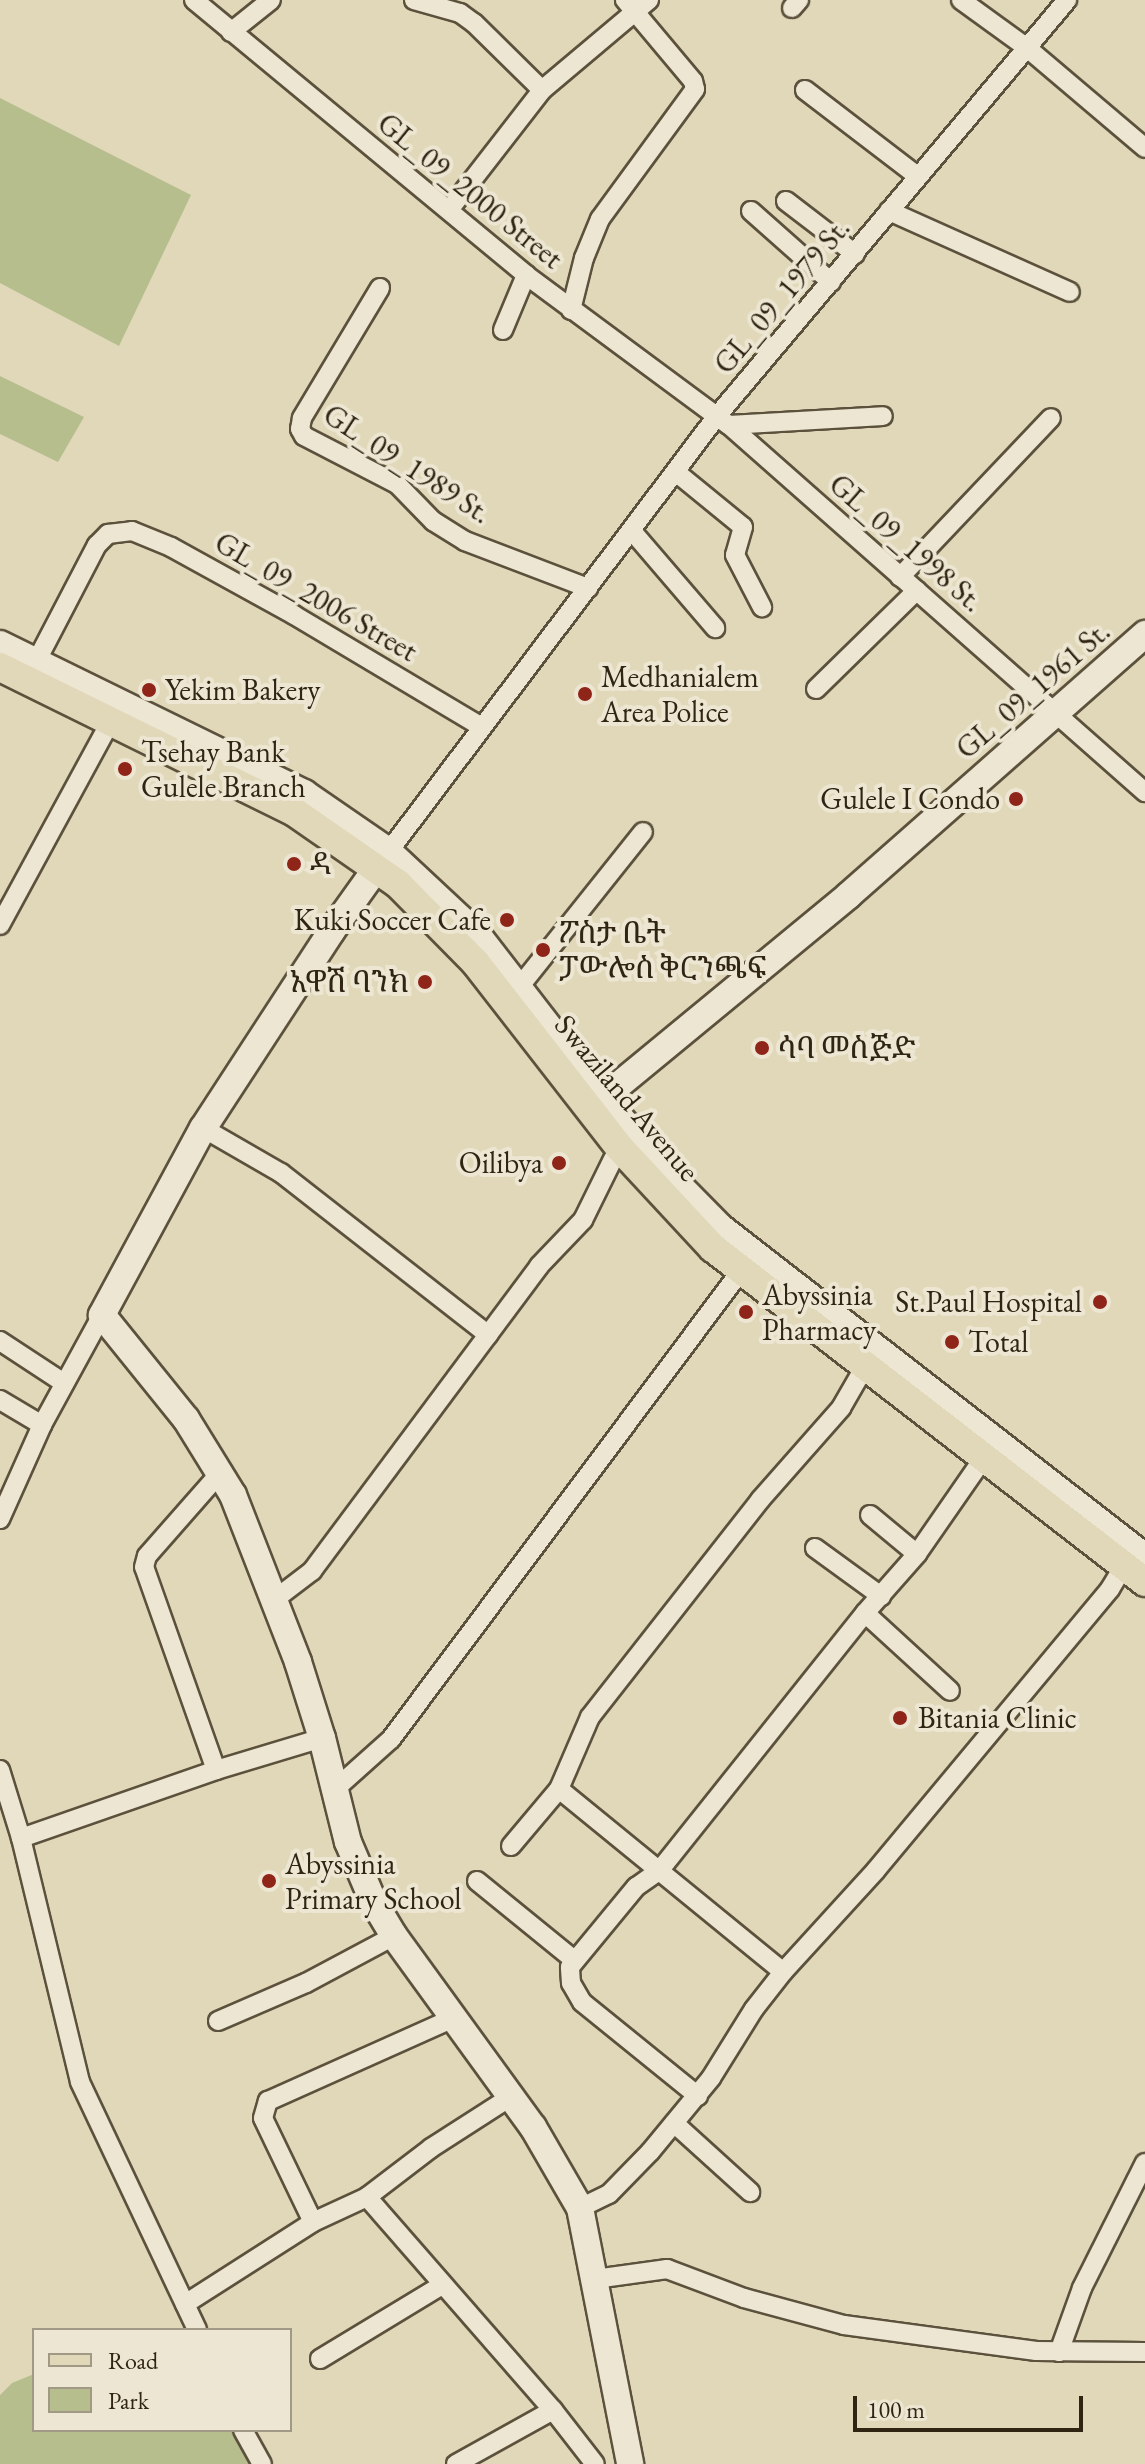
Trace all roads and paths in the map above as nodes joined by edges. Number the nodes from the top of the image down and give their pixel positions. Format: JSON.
{"nodes":[{"id":1,"x":194,"y":0,"type":"edge"},
{"id":2,"x":271,"y":0,"type":"edge"},
{"id":3,"x":414,"y":0,"type":"edge"},
{"id":4,"x":961,"y":0,"type":"edge"},
{"id":5,"x":1067,"y":0,"type":"edge"},
{"id":6,"x":637,"y":4,"type":"edge"},
{"id":7,"x":231,"y":32,"type":"junction"},
{"id":8,"x":1026,"y":47,"type":"junction"},
{"id":9,"x":542,"y":90,"type":"junction"},
{"id":10,"x":805,"y":90,"type":"dead end"},
{"id":11,"x":1145,"y":148,"type":"edge"},
{"id":12,"x":916,"y":175,"type":"junction"},
{"id":13,"x":786,"y":201,"type":"dead end"},
{"id":14,"x":449,"y":210,"type":"junction"},
{"id":15,"x":751,"y":211,"type":"dead end"},
{"id":16,"x":889,"y":211,"type":"junction"},
{"id":17,"x":855,"y":254,"type":"junction"},
{"id":18,"x":526,"y":275,"type":"junction"},
{"id":19,"x":831,"y":282,"type":"junction"},
{"id":20,"x":380,"y":288,"type":"dead end"},
{"id":21,"x":1070,"y":292,"type":"dead end"},
{"id":22,"x":571,"y":310,"type":"junction"},
{"id":23,"x":503,"y":330,"type":"dead end"},
{"id":24,"x":883,"y":416,"type":"dead end"},
{"id":25,"x":1051,"y":418,"type":"dead end"},
{"id":26,"x":723,"y":421,"type":"junction"},
{"id":27,"x":677,"y":473,"type":"junction"},
{"id":28,"x":632,"y":531,"type":"junction"},
{"id":29,"x":900,"y":577,"type":"junction"},
{"id":30,"x":588,"y":588,"type":"junction"},
{"id":31,"x":917,"y":590,"type":"junction"},
{"id":32,"x":762,"y":607,"type":"dead end"},
{"id":33,"x":715,"y":628,"type":"dead end"},
{"id":34,"x":1145,"y":634,"type":"edge"},
{"id":35,"x":0,"y":644,"type":"edge"},
{"id":36,"x":0,"y":657,"type":"edge"},
{"id":37,"x":36,"y":662,"type":"junction"},
{"id":38,"x":0,"y":667,"type":"edge"},
{"id":39,"x":0,"y":679,"type":"edge"},
{"id":40,"x":816,"y":689,"type":"dead end"},
{"id":41,"x":1058,"y":711,"type":"junction"},
{"id":42,"x":480,"y":726,"type":"junction"},
{"id":43,"x":106,"y":730,"type":"junction"},
{"id":44,"x":1145,"y":792,"type":"edge"},
{"id":45,"x":643,"y":832,"type":"dead end"},
{"id":46,"x":379,"y":863,"type":"junction"},
{"id":47,"x":0,"y":925,"type":"edge"},
{"id":48,"x":520,"y":986,"type":"junction"},
{"id":49,"x":593,"y":1107,"type":"junction"},
{"id":50,"x":203,"y":1128,"type":"junction"},
{"id":51,"x":613,"y":1159,"type":"junction"},
{"id":52,"x":734,"y":1280,"type":"junction"},
{"id":53,"x":102,"y":1315,"type":"junction"},
{"id":54,"x":488,"y":1335,"type":"junction"},
{"id":55,"x":0,"y":1341,"type":"edge"},
{"id":56,"x":860,"y":1375,"type":"junction"},
{"id":57,"x":64,"y":1383,"type":"junction"},
{"id":58,"x":0,"y":1400,"type":"edge"},
{"id":59,"x":42,"y":1425,"type":"junction"},
{"id":60,"x":978,"y":1466,"type":"junction"},
{"id":61,"x":220,"y":1473,"type":"junction"},
{"id":62,"x":870,"y":1515,"type":"dead end"},
{"id":63,"x":0,"y":1519,"type":"edge"},
{"id":64,"x":815,"y":1548,"type":"dead end"},
{"id":65,"x":917,"y":1554,"type":"junction"},
{"id":66,"x":1145,"y":1557,"type":"edge"},
{"id":67,"x":1136,"y":1576,"type":"edge"},
{"id":68,"x":289,"y":1591,"type":"junction"},
{"id":69,"x":1145,"y":1595,"type":"edge"},
{"id":70,"x":881,"y":1596,"type":"junction"},
{"id":71,"x":865,"y":1613,"type":"junction"},
{"id":72,"x":950,"y":1691,"type":"dead end"},
{"id":73,"x":322,"y":1738,"type":"junction"},
{"id":74,"x":216,"y":1770,"type":"junction"},
{"id":75,"x":1,"y":1775,"type":"edge"},
{"id":76,"x":347,"y":1779,"type":"junction"},
{"id":77,"x":559,"y":1789,"type":"junction"},
{"id":78,"x":21,"y":1838,"type":"junction"},
{"id":79,"x":511,"y":1846,"type":"dead end"},
{"id":80,"x":659,"y":1871,"type":"junction"},
{"id":81,"x":477,"y":1881,"type":"dead end"},
{"id":82,"x":394,"y":1936,"type":"junction"},
{"id":83,"x":573,"y":1959,"type":"junction"},
{"id":84,"x":783,"y":1972,"type":"junction"},
{"id":85,"x":456,"y":2017,"type":"junction"},
{"id":86,"x":218,"y":2021,"type":"dead end"},
{"id":87,"x":512,"y":2096,"type":"junction"},
{"id":88,"x":698,"y":2096,"type":"junction"},
{"id":89,"x":674,"y":2123,"type":"junction"},
{"id":90,"x":1145,"y":2163,"type":"edge"},
{"id":91,"x":750,"y":2192,"type":"dead end"},
{"id":92,"x":367,"y":2197,"type":"junction"},
{"id":93,"x":580,"y":2208,"type":"junction"},
{"id":94,"x":313,"y":2222,"type":"junction"},
{"id":95,"x":595,"y":2279,"type":"junction"},
{"id":96,"x":442,"y":2285,"type":"junction"},
{"id":97,"x":185,"y":2304,"type":"junction"},
{"id":98,"x":196,"y":2328,"type":"edge"},
{"id":99,"x":1059,"y":2352,"type":"junction"},
{"id":100,"x":1145,"y":2352,"type":"edge"},
{"id":101,"x":320,"y":2359,"type":"dead end"},
{"id":102,"x":553,"y":2410,"type":"junction"},
{"id":103,"x":244,"y":2432,"type":"edge"},
{"id":104,"x":262,"y":2464,"type":"edge"},
{"id":105,"x":456,"y":2464,"type":"edge"},
{"id":106,"x":595,"y":2464,"type":"edge"},
{"id":107,"x":630,"y":2464,"type":"edge"}],
"edges":[{"from":1,"to":7,"type":"street","name":"GL_09_2000 Street"},
{"from":2,"to":7,"type":"street"},
{"from":3,"to":9,"type":"street"},
{"from":4,"to":8,"type":"street"},
{"from":5,"to":8,"type":"street","name":"GL_09_1979 St."},
{"from":6,"to":9,"type":"street"},
{"from":6,"to":22,"type":"street"},
{"from":7,"to":14,"type":"street","name":"GL_09_2000 Street"},
{"from":8,"to":11,"type":"street"},
{"from":8,"to":12,"type":"street","name":"GL_09_1979 St."},
{"from":9,"to":14,"type":"street"},
{"from":10,"to":12,"type":"street"},
{"from":12,"to":16,"type":"street","name":"GL_09_1979 St."},
{"from":13,"to":17,"type":"street"},
{"from":14,"to":18,"type":"street","name":"GL_09_2000 Street"},
{"from":15,"to":19,"type":"street"},
{"from":16,"to":17,"type":"street","name":"GL_09_1979 St."},
{"from":16,"to":21,"type":"street","name":"GL_09_1979 St."},
{"from":17,"to":19,"type":"street","name":"GL_09_1979 St."},
{"from":18,"to":22,"type":"street","name":"GL_09_2000 Street"},
{"from":18,"to":23,"type":"street"},
{"from":19,"to":26,"type":"street","name":"GL_09_1979 St."},
{"from":20,"to":30,"type":"street","name":"GL_09_1989 St."},
{"from":22,"to":26,"type":"street","name":"GL_09_2000 Street"},
{"from":24,"to":26,"type":"street"},
{"from":25,"to":29,"type":"street"},
{"from":26,"to":27,"type":"street","name":"GL_09_1979 St."},
{"from":26,"to":29,"type":"street","name":"GL_09_1998 St."},
{"from":27,"to":28,"type":"street","name":"GL_09_1979 St."},
{"from":27,"to":32,"type":"street"},
{"from":28,"to":30,"type":"street","name":"GL_09_1979 St."},
{"from":28,"to":33,"type":"street"},
{"from":29,"to":31,"type":"street","name":"GL_09_1998 St."},
{"from":30,"to":42,"type":"street","name":"GL_09_1979 St."},
{"from":31,"to":40,"type":"street"},
{"from":31,"to":41,"type":"street","name":"GL_09_1998 St."},
{"from":34,"to":41,"type":"main road","name":"GL_09_1961 St."},
{"from":35,"to":37,"type":"main road"},
{"from":36,"to":46,"type":"main road","name":"Swaziland Avenue"},
{"from":37,"to":42,"type":"street","name":"GL_09_2006 Street"},
{"from":37,"to":46,"type":"main road"},
{"from":38,"to":46,"type":"main road","name":"Swaziland Avenue"},
{"from":39,"to":43,"type":"main road"},
{"from":41,"to":44,"type":"street","name":"GL_09_1998 St."},
{"from":41,"to":49,"type":"main road","name":"GL_09_1961 St."},
{"from":42,"to":46,"type":"street","name":"GL_09_1979 St."},
{"from":43,"to":46,"type":"main road"},
{"from":43,"to":47,"type":"street"},
{"from":45,"to":48,"type":"street"},
{"from":46,"to":48,"type":"main road"},
{"from":46,"to":49,"type":"main road","name":"Swaziland Avenue"},
{"from":46,"to":50,"type":"main road"},
{"from":48,"to":49,"type":"main road"},
{"from":49,"to":51,"type":"main road"},
{"from":49,"to":66,"type":"main road"},
{"from":49,"to":67,"type":"main road","name":"Swaziland Avenue"},
{"from":50,"to":53,"type":"main road"},
{"from":50,"to":54,"type":"street"},
{"from":51,"to":52,"type":"main road"},
{"from":51,"to":54,"type":"street"},
{"from":52,"to":56,"type":"main road"},
{"from":52,"to":76,"type":"street"},
{"from":53,"to":57,"type":"street"},
{"from":53,"to":61,"type":"main road"},
{"from":54,"to":68,"type":"street"},
{"from":55,"to":57,"type":"street"},
{"from":56,"to":60,"type":"main road"},
{"from":56,"to":77,"type":"street"},
{"from":57,"to":59,"type":"street"},
{"from":58,"to":59,"type":"street"},
{"from":59,"to":63,"type":"street"},
{"from":60,"to":65,"type":"street"},
{"from":60,"to":67,"type":"main road"},
{"from":61,"to":68,"type":"main road"},
{"from":61,"to":74,"type":"street"},
{"from":62,"to":65,"type":"street"},
{"from":64,"to":70,"type":"street"},
{"from":65,"to":70,"type":"street"},
{"from":67,"to":69,"type":"main road"},
{"from":67,"to":84,"type":"street"},
{"from":68,"to":73,"type":"main road"},
{"from":70,"to":71,"type":"street"},
{"from":71,"to":72,"type":"street"},
{"from":71,"to":80,"type":"street"},
{"from":73,"to":74,"type":"street"},
{"from":73,"to":76,"type":"main road"},
{"from":74,"to":78,"type":"street"},
{"from":75,"to":78,"type":"street"},
{"from":76,"to":82,"type":"main road"},
{"from":77,"to":79,"type":"street"},
{"from":77,"to":80,"type":"street"},
{"from":78,"to":97,"type":"street"},
{"from":80,"to":83,"type":"street"},
{"from":80,"to":84,"type":"street"},
{"from":81,"to":83,"type":"street"},
{"from":82,"to":85,"type":"main road"},
{"from":82,"to":86,"type":"street"},
{"from":83,"to":88,"type":"street"},
{"from":84,"to":88,"type":"street"},
{"from":85,"to":87,"type":"main road"},
{"from":85,"to":94,"type":"street"},
{"from":87,"to":92,"type":"street"},
{"from":87,"to":93,"type":"main road"},
{"from":88,"to":89,"type":"street"},
{"from":89,"to":91,"type":"street"},
{"from":89,"to":93,"type":"street"},
{"from":90,"to":99,"type":"street"},
{"from":92,"to":94,"type":"street"},
{"from":92,"to":96,"type":"street"},
{"from":93,"to":95,"type":"main road"},
{"from":94,"to":97,"type":"street"},
{"from":95,"to":99,"type":"street"},
{"from":95,"to":107,"type":"main road"},
{"from":96,"to":101,"type":"street"},
{"from":96,"to":102,"type":"street"},
{"from":97,"to":98,"type":"street"},
{"from":99,"to":100,"type":"street"},
{"from":102,"to":105,"type":"street"},
{"from":102,"to":106,"type":"street"},
{"from":103,"to":104,"type":"street"}]}
